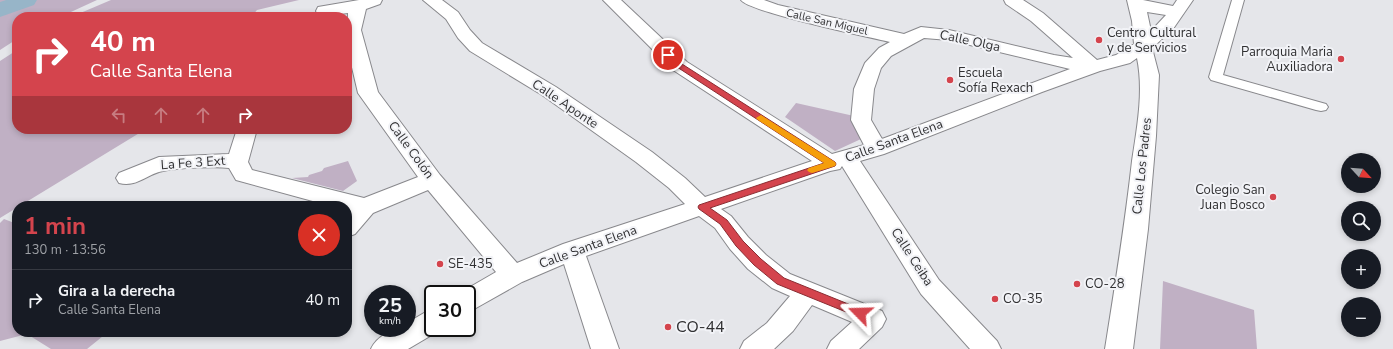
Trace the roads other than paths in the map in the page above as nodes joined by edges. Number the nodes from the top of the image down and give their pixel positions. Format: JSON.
{"nodes":[{"id":1,"x":431,"y":0,"type":"edge"},
{"id":2,"x":611,"y":0,"type":"edge"},
{"id":3,"x":749,"y":0,"type":"edge"},
{"id":4,"x":1012,"y":0,"type":"edge"},
{"id":5,"x":1238,"y":0,"type":"edge"},
{"id":6,"x":366,"y":3,"type":"edge"},
{"id":7,"x":1136,"y":3,"type":"edge"},
{"id":8,"x":1181,"y":6,"type":"edge"},
{"id":9,"x":324,"y":11,"type":"dead end"},
{"id":10,"x":905,"y":40,"type":"junction"},
{"id":11,"x":1143,"y":46,"type":"junction"},
{"id":12,"x":1094,"y":67,"type":"junction"},
{"id":13,"x":1321,"y":107,"type":"dead end"},
{"id":14,"x":245,"y":134,"type":"edge"},
{"id":15,"x":877,"y":149,"type":"junction"},
{"id":16,"x":840,"y":160,"type":"junction"},
{"id":17,"x":237,"y":162,"type":"junction"},
{"id":18,"x":128,"y":178,"type":"dead end"},
{"id":19,"x":432,"y":180,"type":"junction"},
{"id":20,"x":342,"y":201,"type":"edge"},
{"id":21,"x":352,"y":204,"type":"edge"},
{"id":22,"x":365,"y":207,"type":"junction"},
{"id":23,"x":702,"y":207,"type":"junction"},
{"id":24,"x":352,"y":222,"type":"edge"},
{"id":25,"x":572,"y":251,"type":"junction"},
{"id":26,"x":513,"y":275,"type":"junction"},
{"id":27,"x":806,"y":292,"type":"junction"},
{"id":28,"x":476,"y":296,"type":"edge"},
{"id":29,"x":424,"y":326,"type":"edge"},
{"id":30,"x":386,"y":349,"type":"edge"},
{"id":31,"x":605,"y":349,"type":"edge"},
{"id":32,"x":754,"y":349,"type":"edge"},
{"id":33,"x":841,"y":349,"type":"edge"},
{"id":34,"x":987,"y":349,"type":"edge"},
{"id":35,"x":1119,"y":349,"type":"edge"}],
"edges":[{"from":1,"to":23,"type":"street","name":"Calle Aponte"},
{"from":2,"to":16,"type":"street"},
{"from":3,"to":10,"type":"street","name":"Calle San Miguel"},
{"from":4,"to":12,"type":"street"},
{"from":5,"to":13,"type":"lane"},
{"from":6,"to":9,"type":"street"},
{"from":6,"to":19,"type":"street","name":"Calle Colón"},
{"from":7,"to":8,"type":"street"},
{"from":7,"to":11,"type":"street"},
{"from":8,"to":11,"type":"street"},
{"from":10,"to":12,"type":"street","name":"Calle Olga"},
{"from":10,"to":15,"type":"street","name":"Calle Olga"},
{"from":11,"to":12,"type":"street","name":"Calle Santa Elena"},
{"from":11,"to":35,"type":"street","name":"Calle Los Padres"},
{"from":12,"to":15,"type":"street","name":"Calle Santa Elena"},
{"from":14,"to":17,"type":"street"},
{"from":15,"to":16,"type":"street","name":"Calle Santa Elena"},
{"from":16,"to":23,"type":"street","name":"Calle Santa Elena"},
{"from":16,"to":34,"type":"street","name":"Calle Ceiba"},
{"from":17,"to":18,"type":"street","name":"La Fe 3 Ext"},
{"from":17,"to":20,"type":"street"},
{"from":19,"to":22,"type":"street"},
{"from":19,"to":26,"type":"street","name":"Calle Colón"},
{"from":21,"to":22,"type":"street"},
{"from":22,"to":24,"type":"street"},
{"from":23,"to":25,"type":"street","name":"Calle Santa Elena"},
{"from":23,"to":27,"type":"street","name":"Calle Aponte"},
{"from":25,"to":26,"type":"street","name":"Calle Santa Elena"},
{"from":25,"to":31,"type":"street"},
{"from":26,"to":28,"type":"street","name":"Calle Santa Elena"},
{"from":27,"to":32,"type":"street"},
{"from":27,"to":33,"type":"street","name":"Calle Aponte"},
{"from":29,"to":30,"type":"street"}]}
